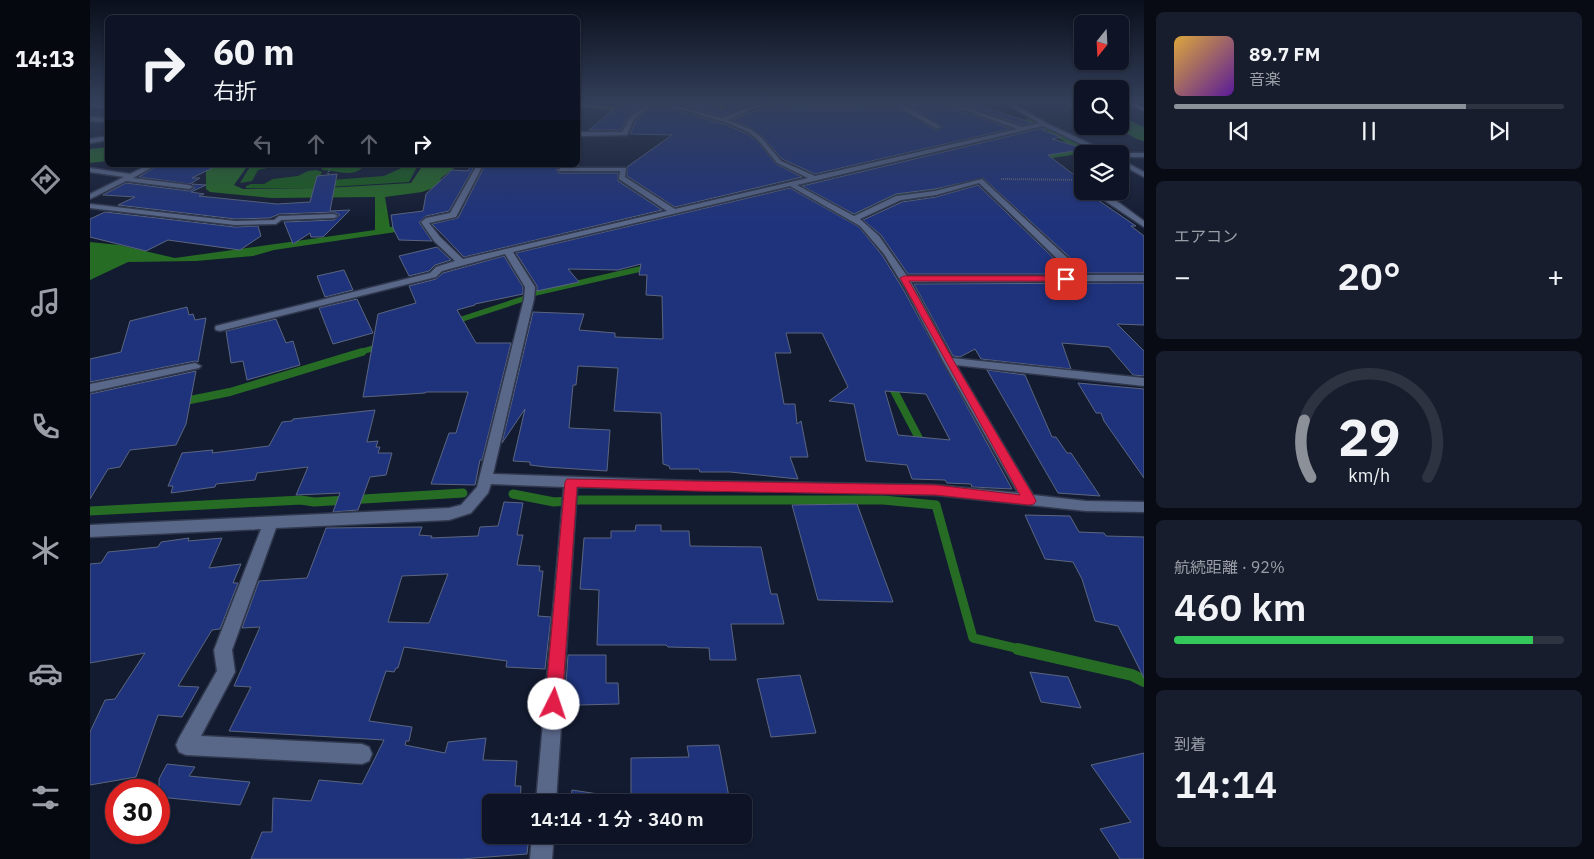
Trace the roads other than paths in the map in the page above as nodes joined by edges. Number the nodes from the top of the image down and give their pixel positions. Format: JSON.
{"nodes":[{"id":1,"x":763,"y":143,"type":"edge"},
{"id":2,"x":965,"y":143,"type":"edge"},
{"id":3,"x":1129,"y":155,"type":"edge"},
{"id":4,"x":1144,"y":156,"type":"edge"},
{"id":5,"x":1129,"y":166,"type":"edge"},
{"id":6,"x":149,"y":167,"type":"edge"},
{"id":7,"x":479,"y":167,"type":"edge"},
{"id":8,"x":90,"y":170,"type":"edge"},
{"id":9,"x":561,"y":170,"type":"edge"},
{"id":10,"x":1144,"y":175,"type":"edge"},
{"id":11,"x":128,"y":178,"type":"junction"},
{"id":12,"x":816,"y":179,"type":"junction"},
{"id":13,"x":793,"y":185,"type":"junction"},
{"id":14,"x":189,"y":187,"type":"dead end"},
{"id":15,"x":90,"y":197,"type":"edge"},
{"id":16,"x":1110,"y":200,"type":"edge"},
{"id":17,"x":90,"y":206,"type":"edge"},
{"id":18,"x":674,"y":212,"type":"junction"},
{"id":19,"x":334,"y":216,"type":"dead end"},
{"id":20,"x":850,"y":217,"type":"junction"},
{"id":21,"x":1144,"y":225,"type":"edge"},
{"id":22,"x":508,"y":252,"type":"junction"},
{"id":23,"x":461,"y":262,"type":"junction"},
{"id":24,"x":904,"y":278,"type":"junction"},
{"id":25,"x":1144,"y":278,"type":"edge"},
{"id":26,"x":1084,"y":279,"type":"junction"},
{"id":27,"x":220,"y":328,"type":"dead end"},
{"id":28,"x":948,"y":360,"type":"junction"},
{"id":29,"x":195,"y":366,"type":"dead end"},
{"id":30,"x":1144,"y":382,"type":"edge"},
{"id":31,"x":90,"y":388,"type":"edge"},
{"id":32,"x":486,"y":479,"type":"junction"},
{"id":33,"x":570,"y":494,"type":"junction"},
{"id":34,"x":1029,"y":501,"type":"junction"},
{"id":35,"x":1144,"y":508,"type":"edge"},
{"id":36,"x":271,"y":521,"type":"junction"},
{"id":37,"x":90,"y":531,"type":"edge"},
{"id":38,"x":362,"y":754,"type":"dead end"},
{"id":39,"x":547,"y":794,"type":"edge"},
{"id":40,"x":542,"y":844,"type":"edge"},
{"id":41,"x":541,"y":859,"type":"edge"}],
"edges":[{"from":1,"to":12,"type":"street"},
{"from":2,"to":12,"type":"street"},
{"from":3,"to":4,"type":"street"},
{"from":5,"to":10,"type":"street"},
{"from":6,"to":11,"type":"street"},
{"from":7,"to":23,"type":"street"},
{"from":8,"to":11,"type":"street"},
{"from":9,"to":18,"type":"street"},
{"from":11,"to":14,"type":"street"},
{"from":11,"to":15,"type":"street"},
{"from":12,"to":13,"type":"street"},
{"from":13,"to":18,"type":"street"},
{"from":13,"to":20,"type":"street"},
{"from":16,"to":21,"type":"street"},
{"from":17,"to":19,"type":"street"},
{"from":18,"to":22,"type":"street"},
{"from":20,"to":24,"type":"street"},
{"from":20,"to":26,"type":"street"},
{"from":22,"to":23,"type":"street"},
{"from":22,"to":32,"type":"street"},
{"from":23,"to":27,"type":"street"},
{"from":24,"to":26,"type":"street"},
{"from":24,"to":28,"type":"street"},
{"from":25,"to":26,"type":"street"},
{"from":28,"to":30,"type":"street"},
{"from":28,"to":34,"type":"street"},
{"from":29,"to":31,"type":"street"},
{"from":32,"to":33,"type":"street"},
{"from":32,"to":36,"type":"street"},
{"from":33,"to":34,"type":"street"},
{"from":33,"to":39,"type":"street"},
{"from":34,"to":35,"type":"street"},
{"from":36,"to":37,"type":"street"},
{"from":36,"to":38,"type":"street"},
{"from":40,"to":41,"type":"street"}]}
